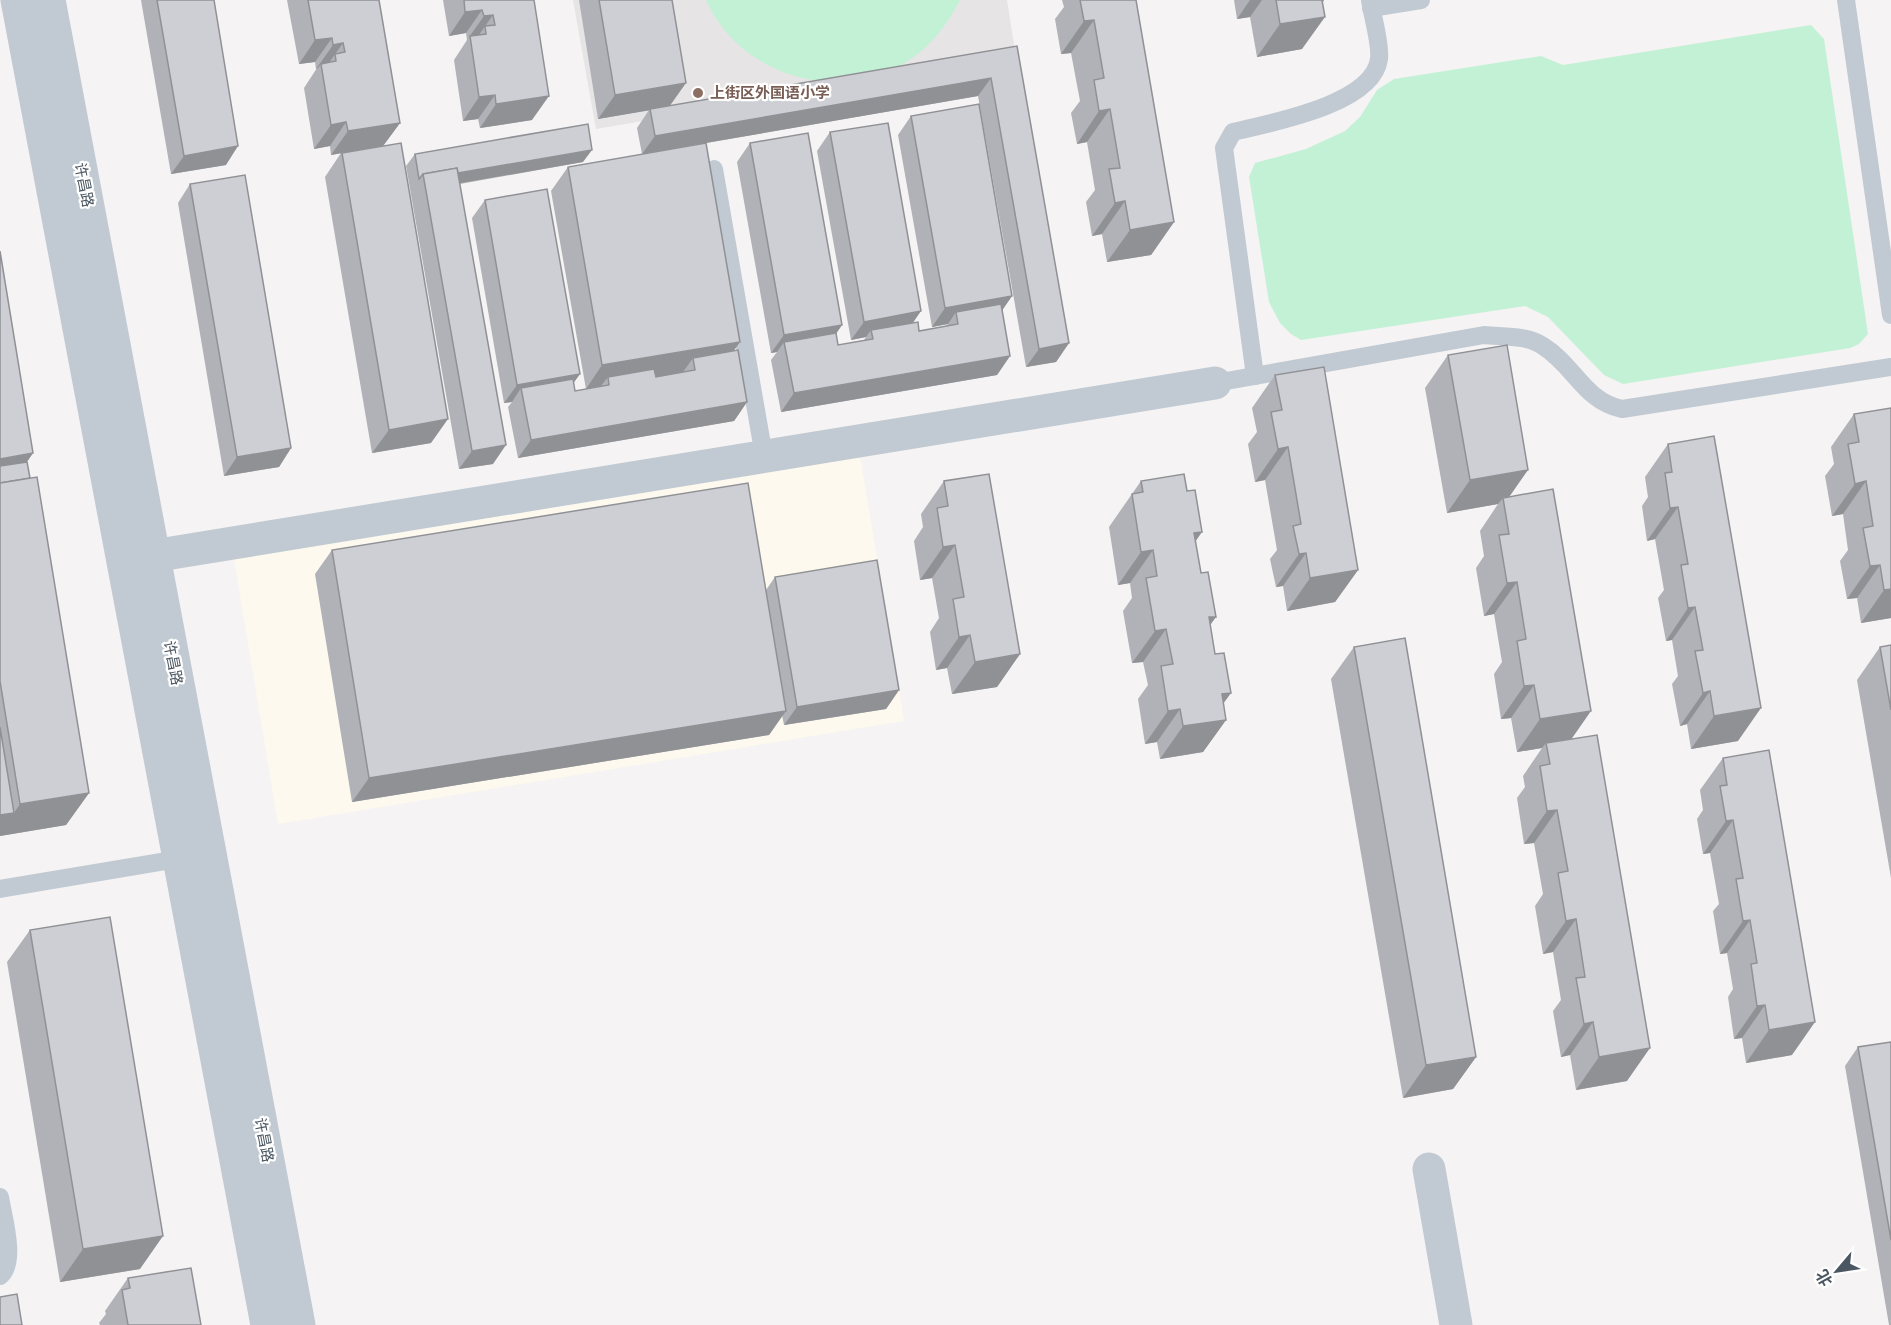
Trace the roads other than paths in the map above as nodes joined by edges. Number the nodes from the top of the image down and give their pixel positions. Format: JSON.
{"nodes":[{"id":1,"x":18,"y":0,"type":"edge"},
{"id":2,"x":49,"y":0,"type":"edge"},
{"id":3,"x":1421,"y":0,"type":"edge"},
{"id":4,"x":1845,"y":0,"type":"edge"},
{"id":5,"x":1370,"y":4,"type":"edge"},
{"id":6,"x":714,"y":169,"type":"dead end"},
{"id":7,"x":1891,"y":315,"type":"edge"},
{"id":8,"x":1891,"y":367,"type":"edge"},
{"id":9,"x":1255,"y":376,"type":"junction"},
{"id":10,"x":1215,"y":383,"type":"joint"},
{"id":11,"x":764,"y":456,"type":"junction"},
{"id":12,"x":153,"y":556,"type":"junction"},
{"id":13,"x":178,"y":859,"type":"junction"},
{"id":14,"x":0,"y":889,"type":"edge"},
{"id":15,"x":1429,"y":1169,"type":"dead end"},
{"id":16,"x":0,"y":1197,"type":"edge"},
{"id":17,"x":0,"y":1276,"type":"edge"},
{"id":18,"x":267,"y":1325,"type":"edge"},
{"id":19,"x":299,"y":1325,"type":"edge"},
{"id":20,"x":1456,"y":1325,"type":"edge"}],
"edges":[{"from":1,"to":13,"type":"street","name":"许昌路"},
{"from":2,"to":12,"type":"street","name":"许昌路"},
{"from":3,"to":5,"type":"lane"},
{"from":4,"to":7,"type":"lane"},
{"from":5,"to":9,"type":"lane"},
{"from":6,"to":11,"type":"lane"},
{"from":8,"to":9,"type":"lane"},
{"from":9,"to":10,"type":"lane"},
{"from":10,"to":11,"type":"street"},
{"from":11,"to":12,"type":"street"},
{"from":12,"to":19,"type":"street","name":"许昌路"},
{"from":13,"to":14,"type":"lane"},
{"from":13,"to":18,"type":"street","name":"许昌路"},
{"from":15,"to":20,"type":"street"},
{"from":16,"to":17,"type":"lane"}]}
